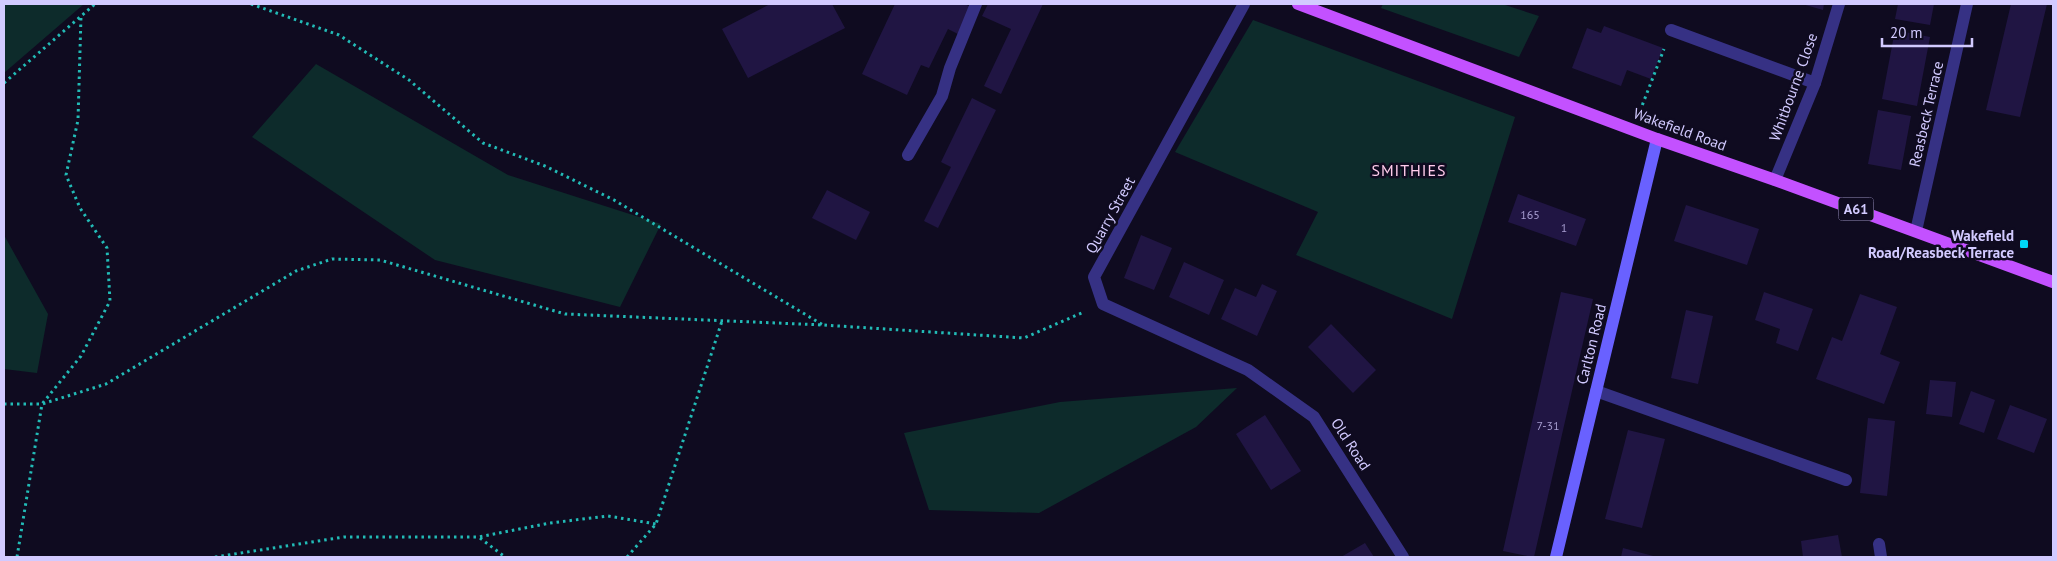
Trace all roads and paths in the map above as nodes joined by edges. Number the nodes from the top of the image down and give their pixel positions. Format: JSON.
{"nodes":[{"id":1,"x":95,"y":4,"type":"edge"},
{"id":2,"x":251,"y":4,"type":"edge"},
{"id":3,"x":976,"y":4,"type":"edge"},
{"id":4,"x":1244,"y":4,"type":"edge"},
{"id":5,"x":1298,"y":4,"type":"edge"},
{"id":6,"x":1839,"y":4,"type":"edge"},
{"id":7,"x":1967,"y":4,"type":"edge"},
{"id":8,"x":81,"y":16,"type":"junction"},
{"id":9,"x":1671,"y":30,"type":"joint"},
{"id":10,"x":4,"y":83,"type":"edge"},
{"id":11,"x":1815,"y":84,"type":"junction"},
{"id":12,"x":1632,"y":130,"type":"junction"},
{"id":13,"x":1657,"y":139,"type":"junction"},
{"id":14,"x":908,"y":155,"type":"dead end"},
{"id":15,"x":1776,"y":180,"type":"junction"},
{"id":16,"x":1916,"y":232,"type":"junction"},
{"id":17,"x":2053,"y":282,"type":"edge"},
{"id":18,"x":1103,"y":304,"type":"junction"},
{"id":19,"x":722,"y":321,"type":"junction"},
{"id":20,"x":823,"y":325,"type":"junction"},
{"id":21,"x":1596,"y":391,"type":"junction"},
{"id":22,"x":4,"y":404,"type":"edge"},
{"id":23,"x":42,"y":404,"type":"junction"},
{"id":24,"x":1846,"y":480,"type":"dead end"},
{"id":25,"x":656,"y":524,"type":"junction"},
{"id":26,"x":479,"y":538,"type":"junction"},
{"id":27,"x":1879,"y":544,"type":"dead end"},
{"id":28,"x":17,"y":557,"type":"edge"},
{"id":29,"x":215,"y":557,"type":"edge"},
{"id":30,"x":505,"y":557,"type":"edge"},
{"id":31,"x":627,"y":557,"type":"edge"},
{"id":32,"x":1403,"y":557,"type":"edge"},
{"id":33,"x":1556,"y":557,"type":"edge"},
{"id":34,"x":1881,"y":557,"type":"edge"}],
"edges":[{"from":1,"to":8,"type":"path"},
{"from":2,"to":20,"type":"path"},
{"from":3,"to":14,"type":"street"},
{"from":4,"to":18,"type":"street","name":"Quarry Street"},
{"from":5,"to":12,"type":"main road","name":"Wakefield Road","number":"A61"},
{"from":6,"to":11,"type":"street","name":"Whitbourne Close"},
{"from":7,"to":16,"type":"street","name":"Reasbeck Terrace"},
{"from":8,"to":10,"type":"path"},
{"from":8,"to":23,"type":"path"},
{"from":9,"to":11,"type":"street"},
{"from":9,"to":12,"type":"path"},
{"from":11,"to":15,"type":"street","name":"Whitbourne Close"},
{"from":12,"to":13,"type":"main road","name":"Wakefield Road","number":"A61"},
{"from":13,"to":15,"type":"main road","name":"Wakefield Road","number":"A61"},
{"from":13,"to":21,"type":"main road","name":"Carlton Road"},
{"from":15,"to":16,"type":"main road","name":"Wakefield Road","number":"A61"},
{"from":16,"to":17,"type":"main road","name":"Wakefield Road","number":"A61"},
{"from":18,"to":20,"type":"path"},
{"from":18,"to":32,"type":"street","name":"Old Road"},
{"from":19,"to":20,"type":"path"},
{"from":19,"to":23,"type":"path"},
{"from":19,"to":25,"type":"path"},
{"from":21,"to":24,"type":"street"},
{"from":21,"to":33,"type":"main road","name":"Carlton Road"},
{"from":22,"to":23,"type":"path"},
{"from":23,"to":28,"type":"path"},
{"from":25,"to":26,"type":"path"},
{"from":25,"to":31,"type":"path"},
{"from":26,"to":29,"type":"path"},
{"from":26,"to":30,"type":"path"},
{"from":27,"to":34,"type":"street"}]}
